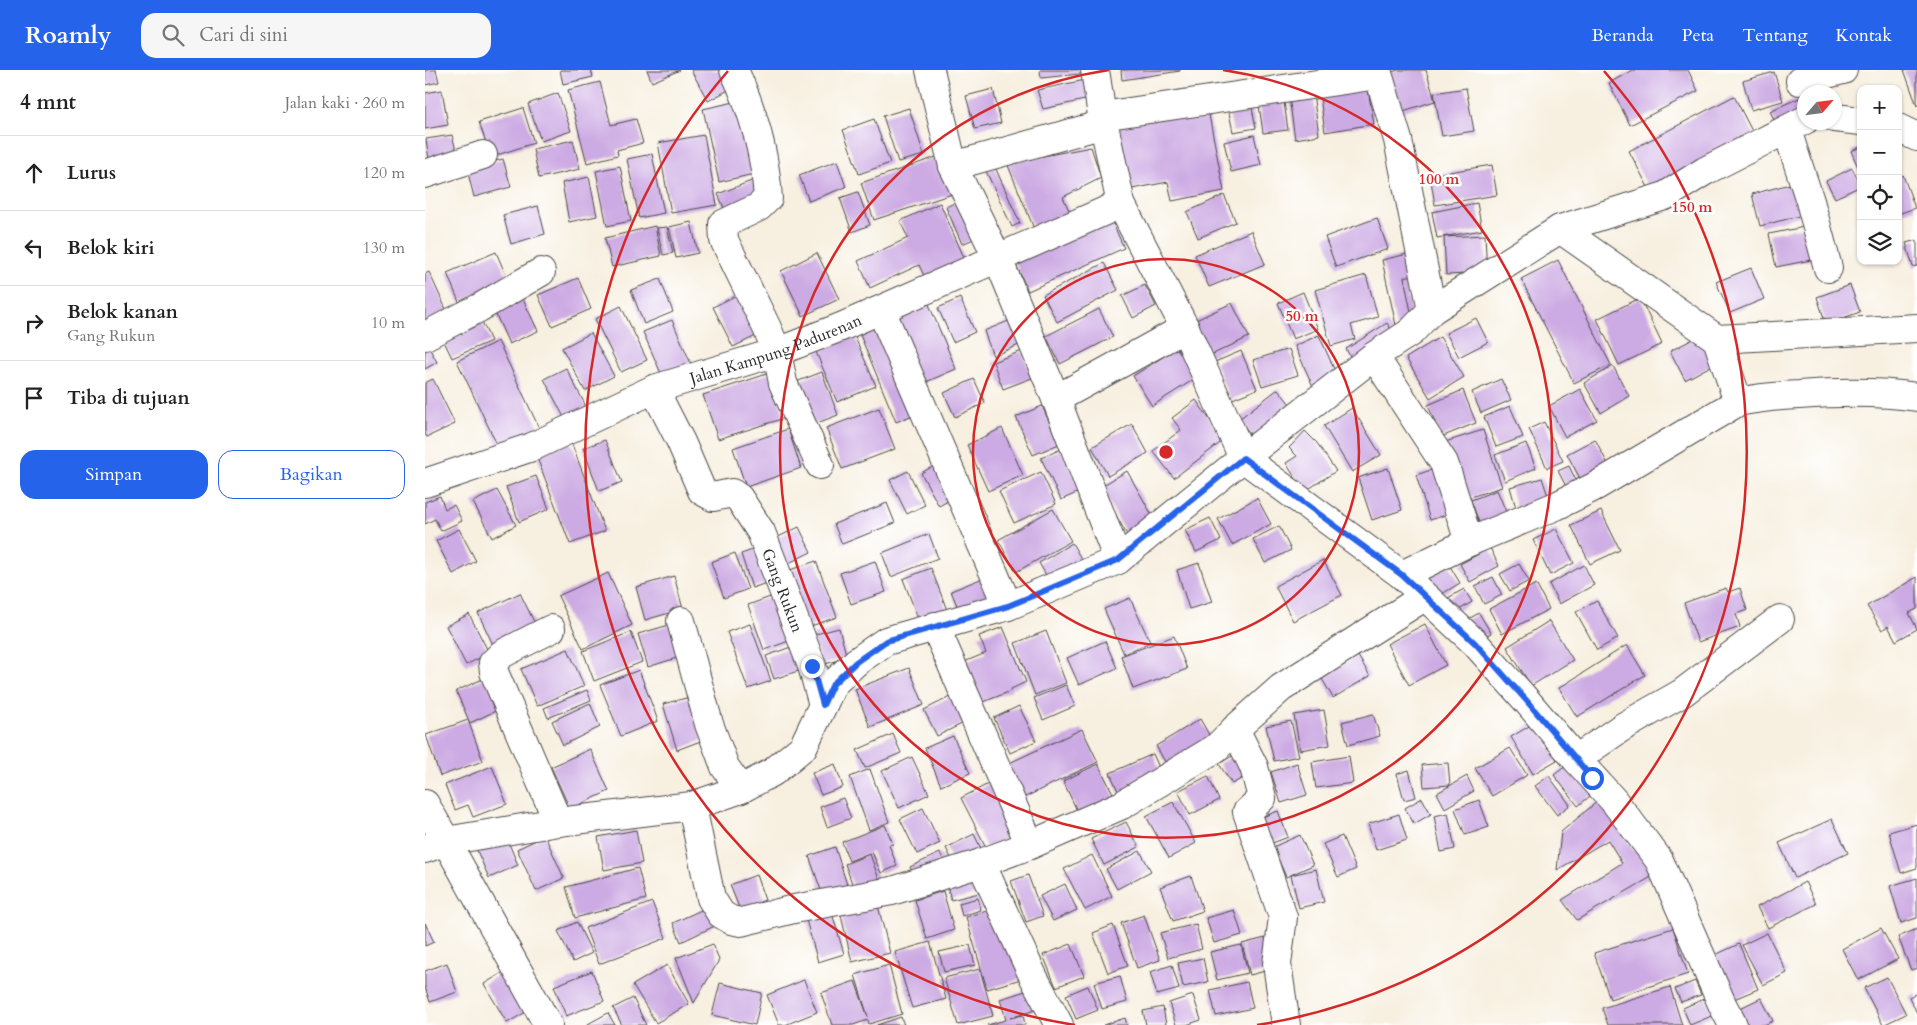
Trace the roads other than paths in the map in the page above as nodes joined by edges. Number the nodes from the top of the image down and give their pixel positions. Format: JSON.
{"nodes":[{"id":1,"x":734,"y":70,"type":"edge"},
{"id":2,"x":930,"y":70,"type":"edge"},
{"id":3,"x":1095,"y":70,"type":"edge"},
{"id":4,"x":1843,"y":70,"type":"edge"},
{"id":5,"x":1377,"y":72,"type":"edge"},
{"id":6,"x":1800,"y":81,"type":"edge"},
{"id":7,"x":1842,"y":119,"type":"edge"},
{"id":8,"x":1103,"y":120,"type":"junction"},
{"id":9,"x":1857,"y":121,"type":"edge"},
{"id":10,"x":1796,"y":125,"type":"edge"},
{"id":11,"x":1902,"y":130,"type":"edge"},
{"id":12,"x":1917,"y":137,"type":"edge"},
{"id":13,"x":483,"y":155,"type":"dead end"},
{"id":14,"x":953,"y":166,"type":"junction"},
{"id":15,"x":425,"y":174,"type":"edge"},
{"id":16,"x":1121,"y":204,"type":"junction"},
{"id":17,"x":1560,"y":229,"type":"junction"},
{"id":18,"x":998,"y":259,"type":"junction"},
{"id":19,"x":1829,"y":268,"type":"dead end"},
{"id":20,"x":541,"y":272,"type":"dead end"},
{"id":21,"x":881,"y":310,"type":"junction"},
{"id":22,"x":1432,"y":310,"type":"junction"},
{"id":23,"x":1185,"y":328,"type":"junction"},
{"id":24,"x":1917,"y":328,"type":"edge"},
{"id":25,"x":425,"y":336,"type":"edge"},
{"id":26,"x":1717,"y":339,"type":"junction"},
{"id":27,"x":777,"y":352,"type":"junction"},
{"id":28,"x":1374,"y":356,"type":"junction"},
{"id":29,"x":654,"y":389,"type":"junction"},
{"id":30,"x":1917,"y":397,"type":"edge"},
{"id":31,"x":1056,"y":399,"type":"junction"},
{"id":32,"x":1738,"y":402,"type":"junction"},
{"id":33,"x":1243,"y":458,"type":"junction"},
{"id":34,"x":820,"y":465,"type":"dead end"},
{"id":35,"x":425,"y":483,"type":"edge"},
{"id":36,"x":1469,"y":542,"type":"junction"},
{"id":37,"x":1118,"y":560,"type":"junction"},
{"id":38,"x":1402,"y":575,"type":"junction"},
{"id":39,"x":1424,"y":597,"type":"junction"},
{"id":40,"x":1008,"y":606,"type":"junction"},
{"id":41,"x":1780,"y":619,"type":"dead end"},
{"id":42,"x":681,"y":621,"type":"dead end"},
{"id":43,"x":935,"y":626,"type":"junction"},
{"id":44,"x":551,"y":629,"type":"dead end"},
{"id":45,"x":823,"y":705,"type":"junction"},
{"id":46,"x":1235,"y":729,"type":"junction"},
{"id":47,"x":1576,"y":759,"type":"junction"},
{"id":48,"x":741,"y":789,"type":"junction"},
{"id":49,"x":425,"y":804,"type":"edge"},
{"id":50,"x":692,"y":806,"type":"junction"},
{"id":51,"x":558,"y":822,"type":"junction"},
{"id":52,"x":1030,"y":844,"type":"junction"},
{"id":53,"x":435,"y":845,"type":"edge"},
{"id":54,"x":981,"y":863,"type":"junction"},
{"id":55,"x":548,"y":1025,"type":"edge"},
{"id":56,"x":1059,"y":1025,"type":"edge"},
{"id":57,"x":1287,"y":1025,"type":"edge"},
{"id":58,"x":1733,"y":1025,"type":"edge"}],
"edges":[{"from":1,"to":27,"type":"street"},
{"from":2,"to":14,"type":"street"},
{"from":3,"to":8,"type":"street"},
{"from":4,"to":6,"type":"street"},
{"from":5,"to":8,"type":"street"},
{"from":5,"to":22,"type":"street"},
{"from":7,"to":9,"type":"street"},
{"from":8,"to":14,"type":"street"},
{"from":8,"to":16,"type":"street"},
{"from":10,"to":17,"type":"street"},
{"from":10,"to":19,"type":"street"},
{"from":11,"to":12,"type":"street"},
{"from":13,"to":15,"type":"street"},
{"from":14,"to":18,"type":"street"},
{"from":16,"to":18,"type":"street","name":"Jalan Kampung Padurenan"},
{"from":16,"to":23,"type":"street"},
{"from":17,"to":22,"type":"street"},
{"from":17,"to":26,"type":"street"},
{"from":18,"to":21,"type":"street","name":"Jalan Kampung Padurenan"},
{"from":18,"to":31,"type":"street"},
{"from":20,"to":25,"type":"street"},
{"from":21,"to":27,"type":"street","name":"Jalan Kampung Padurenan"},
{"from":21,"to":40,"type":"street"},
{"from":22,"to":28,"type":"street"},
{"from":23,"to":31,"type":"street"},
{"from":23,"to":33,"type":"street"},
{"from":24,"to":26,"type":"street"},
{"from":26,"to":32,"type":"street"},
{"from":27,"to":29,"type":"street","name":"Jalan Kampung Padurenan"},
{"from":27,"to":34,"type":"street"},
{"from":28,"to":33,"type":"street"},
{"from":28,"to":36,"type":"street"},
{"from":29,"to":35,"type":"street","name":"Jalan Kampung Padurenan"},
{"from":29,"to":45,"type":"street","name":"Gang Rukun"},
{"from":30,"to":32,"type":"street"},
{"from":31,"to":37,"type":"street"},
{"from":32,"to":36,"type":"street"},
{"from":33,"to":37,"type":"street"},
{"from":33,"to":38,"type":"street"},
{"from":36,"to":38,"type":"street"},
{"from":37,"to":40,"type":"street"},
{"from":38,"to":39,"type":"street"},
{"from":39,"to":46,"type":"street"},
{"from":39,"to":47,"type":"street"},
{"from":40,"to":43,"type":"street"},
{"from":41,"to":47,"type":"street"},
{"from":42,"to":48,"type":"street"},
{"from":43,"to":45,"type":"street"},
{"from":43,"to":52,"type":"street"},
{"from":44,"to":51,"type":"street"},
{"from":45,"to":48,"type":"street"},
{"from":46,"to":52,"type":"street"},
{"from":46,"to":57,"type":"street"},
{"from":47,"to":58,"type":"street"},
{"from":48,"to":50,"type":"street"},
{"from":49,"to":53,"type":"street"},
{"from":50,"to":51,"type":"street"},
{"from":50,"to":54,"type":"street"},
{"from":51,"to":53,"type":"street"},
{"from":52,"to":54,"type":"street"},
{"from":53,"to":55,"type":"street"},
{"from":54,"to":56,"type":"street"}]}
